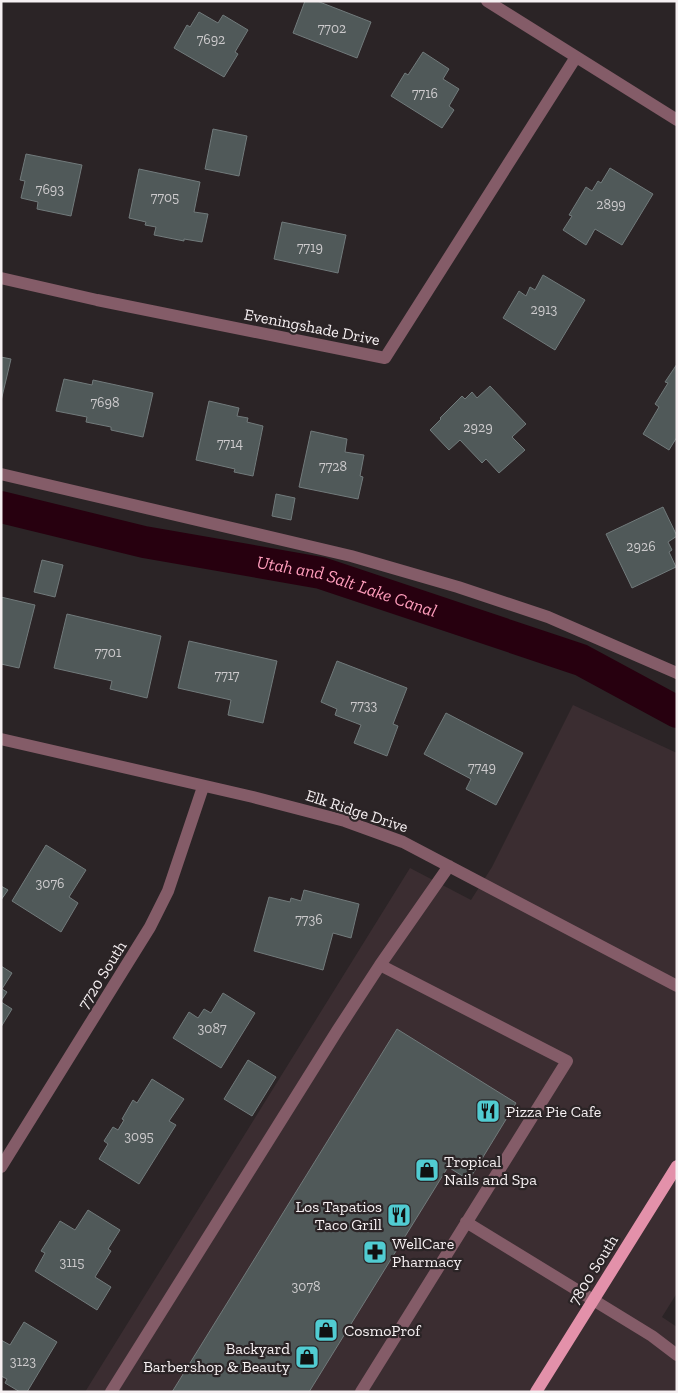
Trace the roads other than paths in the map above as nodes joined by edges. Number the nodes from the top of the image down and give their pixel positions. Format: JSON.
{"nodes":[{"id":1,"x":487,"y":1,"type":"edge"},
{"id":2,"x":576,"y":57,"type":"junction"},
{"id":3,"x":677,"y":120,"type":"edge"},
{"id":4,"x":1,"y":278,"type":"edge"},
{"id":5,"x":1,"y":474,"type":"edge"},
{"id":6,"x":677,"y":673,"type":"edge"},
{"id":7,"x":1,"y":739,"type":"edge"},
{"id":8,"x":203,"y":787,"type":"junction"},
{"id":9,"x":449,"y":866,"type":"junction"},
{"id":10,"x":380,"y":965,"type":"junction"},
{"id":11,"x":677,"y":986,"type":"edge"},
{"id":12,"x":677,"y":1166,"type":"edge"},
{"id":13,"x":1,"y":1168,"type":"edge"},
{"id":14,"x":466,"y":1222,"type":"junction"},
{"id":15,"x":593,"y":1301,"type":"junction"},
{"id":16,"x":677,"y":1355,"type":"edge"},
{"id":17,"x":111,"y":1392,"type":"edge"},
{"id":18,"x":361,"y":1392,"type":"edge"},
{"id":19,"x":536,"y":1392,"type":"edge"}],
"edges":[{"from":1,"to":2,"type":"street"},
{"from":2,"to":3,"type":"street"},
{"from":2,"to":4,"type":"street","name":"Eveningshade Drive"},
{"from":5,"to":6,"type":"street"},
{"from":7,"to":8,"type":"street","name":"Elk Ridge Drive"},
{"from":8,"to":9,"type":"street","name":"Elk Ridge Drive"},
{"from":8,"to":13,"type":"street","name":"7720 South"},
{"from":9,"to":10,"type":"street"},
{"from":9,"to":11,"type":"street","name":"Elk Ridge Drive"},
{"from":10,"to":14,"type":"street"},
{"from":10,"to":17,"type":"street"},
{"from":12,"to":15,"type":"main road","name":"7800 South"},
{"from":14,"to":15,"type":"street"},
{"from":14,"to":18,"type":"street"},
{"from":15,"to":16,"type":"street"},
{"from":15,"to":19,"type":"main road","name":"7800 South"}]}
